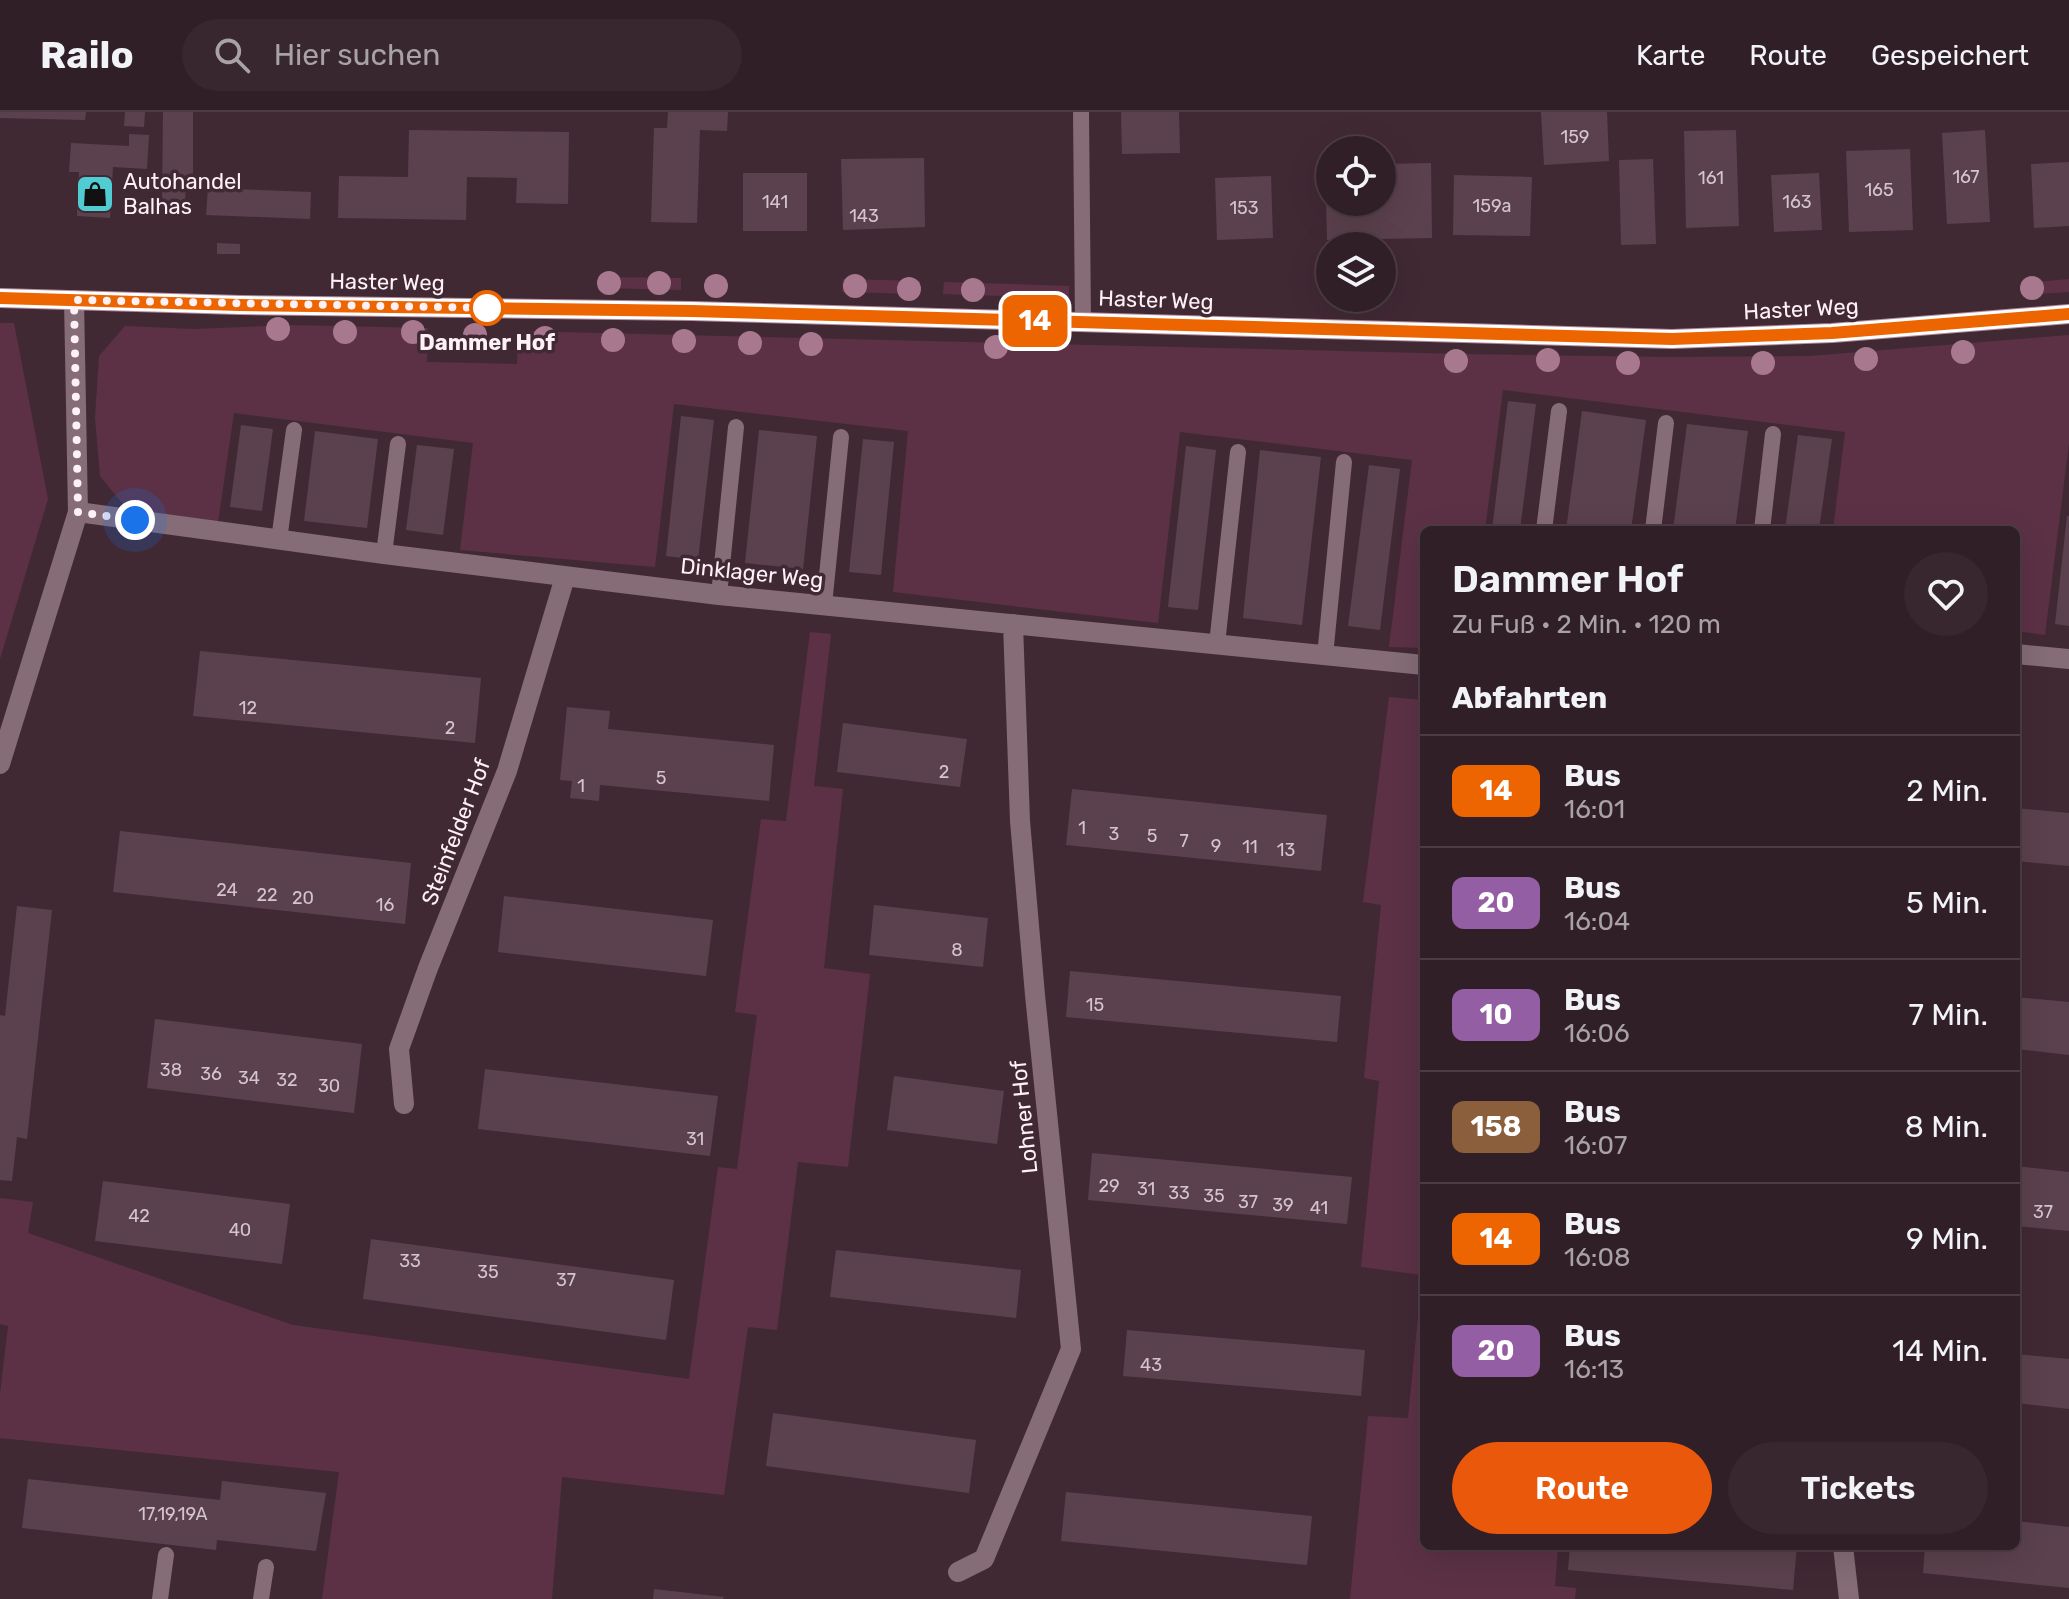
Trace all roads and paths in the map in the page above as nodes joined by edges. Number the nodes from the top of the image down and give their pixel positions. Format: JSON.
{"nodes":[{"id":1,"x":1081,"y":112,"type":"edge"},
{"id":2,"x":0,"y":298,"type":"edge"},
{"id":3,"x":74,"y":300,"type":"junction"},
{"id":4,"x":2069,"y":314,"type":"edge"},
{"id":5,"x":1083,"y":322,"type":"junction"},
{"id":6,"x":1559,"y":411,"type":"dead end"},
{"id":7,"x":1666,"y":423,"type":"dead end"},
{"id":8,"x":736,"y":427,"type":"dead end"},
{"id":9,"x":294,"y":430,"type":"dead end"},
{"id":10,"x":1773,"y":434,"type":"dead end"},
{"id":11,"x":841,"y":437,"type":"dead end"},
{"id":12,"x":398,"y":444,"type":"dead end"},
{"id":13,"x":1238,"y":452,"type":"dead end"},
{"id":14,"x":1344,"y":462,"type":"dead end"},
{"id":15,"x":78,"y":512,"type":"junction"},
{"id":16,"x":1545,"y":526,"type":"edge"},
{"id":17,"x":1653,"y":526,"type":"edge"},
{"id":18,"x":1762,"y":526,"type":"edge"},
{"id":19,"x":279,"y":540,"type":"junction"},
{"id":20,"x":384,"y":554,"type":"junction"},
{"id":21,"x":565,"y":577,"type":"junction"},
{"id":22,"x":719,"y":595,"type":"junction"},
{"id":23,"x":824,"y":605,"type":"junction"},
{"id":24,"x":1013,"y":624,"type":"junction"},
{"id":25,"x":1217,"y":644,"type":"junction"},
{"id":26,"x":2020,"y":654,"type":"edge"},
{"id":27,"x":1325,"y":656,"type":"junction"},
{"id":28,"x":2069,"y":659,"type":"edge"},
{"id":29,"x":1420,"y":665,"type":"edge"},
{"id":30,"x":0,"y":764,"type":"edge"},
{"id":31,"x":404,"y":1104,"type":"dead end"},
{"id":32,"x":1843,"y":1550,"type":"edge"},
{"id":33,"x":166,"y":1555,"type":"dead end"},
{"id":34,"x":266,"y":1567,"type":"dead end"},
{"id":35,"x":958,"y":1572,"type":"dead end"},
{"id":36,"x":160,"y":1599,"type":"edge"},
{"id":37,"x":261,"y":1599,"type":"edge"},
{"id":38,"x":1849,"y":1599,"type":"edge"}],
"edges":[{"from":1,"to":5,"type":"lane"},
{"from":2,"to":3,"type":"street","name":"Haster Weg"},
{"from":3,"to":5,"type":"street","name":"Haster Weg"},
{"from":3,"to":15,"type":"street"},
{"from":4,"to":5,"type":"street","name":"Haster Weg"},
{"from":6,"to":16,"type":"lane"},
{"from":7,"to":17,"type":"lane"},
{"from":8,"to":22,"type":"lane"},
{"from":9,"to":19,"type":"lane"},
{"from":10,"to":18,"type":"lane"},
{"from":11,"to":23,"type":"lane"},
{"from":12,"to":20,"type":"lane"},
{"from":13,"to":25,"type":"lane"},
{"from":14,"to":27,"type":"lane"},
{"from":15,"to":19,"type":"street","name":"Dinklager Weg"},
{"from":15,"to":30,"type":"street"},
{"from":19,"to":20,"type":"street","name":"Dinklager Weg"},
{"from":20,"to":21,"type":"street","name":"Dinklager Weg"},
{"from":21,"to":22,"type":"street","name":"Dinklager Weg"},
{"from":21,"to":31,"type":"street","name":"Steinfelder Hof"},
{"from":22,"to":23,"type":"street","name":"Dinklager Weg"},
{"from":23,"to":24,"type":"street","name":"Dinklager Weg"},
{"from":24,"to":25,"type":"street","name":"Dinklager Weg"},
{"from":24,"to":35,"type":"street","name":"Lohner Hof"},
{"from":25,"to":27,"type":"street","name":"Dinklager Weg"},
{"from":26,"to":28,"type":"street"},
{"from":27,"to":29,"type":"street","name":"Dinklager Weg"},
{"from":32,"to":38,"type":"street"},
{"from":33,"to":36,"type":"lane"},
{"from":34,"to":37,"type":"lane"}]}
